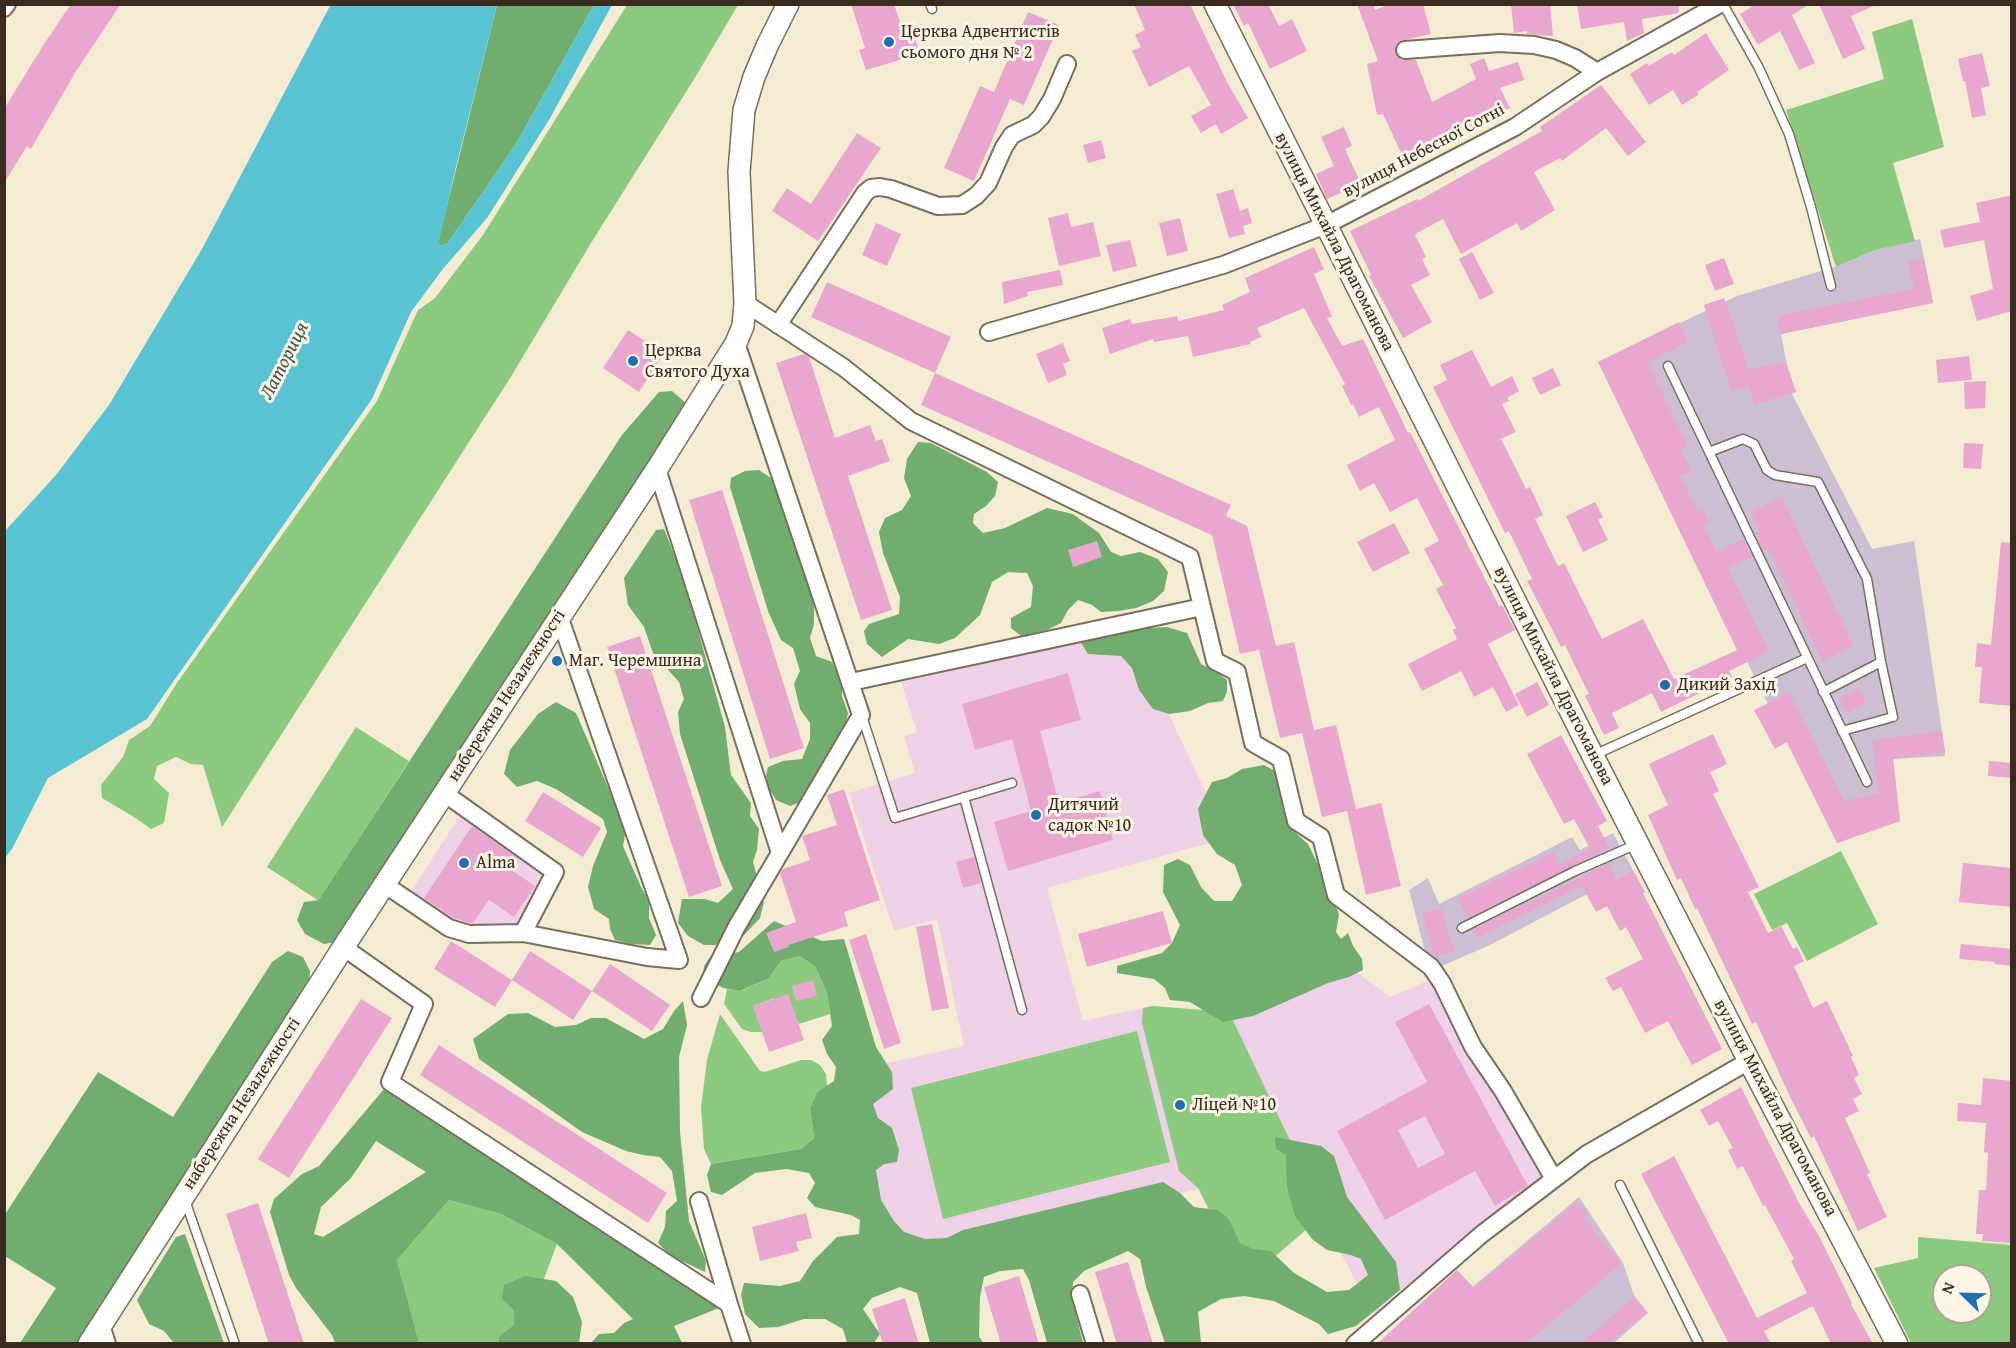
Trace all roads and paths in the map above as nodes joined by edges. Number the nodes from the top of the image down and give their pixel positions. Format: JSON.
{"nodes":[{"id":1,"x":788,"y":4,"type":"edge"},
{"id":2,"x":1215,"y":4,"type":"edge"},
{"id":3,"x":1721,"y":4,"type":"edge"},
{"id":4,"x":1404,"y":50,"type":"dead end"},
{"id":5,"x":1067,"y":64,"type":"dead end"},
{"id":6,"x":1597,"y":72,"type":"junction"},
{"id":7,"x":1326,"y":225,"type":"junction"},
{"id":8,"x":1831,"y":286,"type":"dead end"},
{"id":9,"x":745,"y":303,"type":"junction"},
{"id":10,"x":778,"y":325,"type":"junction"},
{"id":11,"x":989,"y":332,"type":"dead end"},
{"id":12,"x":736,"y":344,"type":"junction"},
{"id":13,"x":1668,"y":366,"type":"dead end"},
{"id":14,"x":1709,"y":452,"type":"junction"},
{"id":15,"x":657,"y":469,"type":"junction"},
{"id":16,"x":1202,"y":607,"type":"junction"},
{"id":17,"x":560,"y":616,"type":"junction"},
{"id":18,"x":1807,"y":658,"type":"junction"},
{"id":19,"x":1881,"y":662,"type":"junction"},
{"id":20,"x":851,"y":682,"type":"junction"},
{"id":21,"x":1823,"y":692,"type":"junction"},
{"id":22,"x":861,"y":716,"type":"junction"},
{"id":23,"x":1842,"y":731,"type":"junction"},
{"id":24,"x":1593,"y":756,"type":"junction"},
{"id":25,"x":1867,"y":782,"type":"dead end"},
{"id":26,"x":1012,"y":783,"type":"dead end"},
{"id":27,"x":444,"y":793,"type":"junction"},
{"id":28,"x":964,"y":797,"type":"junction"},
{"id":29,"x":1638,"y":843,"type":"junction"},
{"id":30,"x":780,"y":853,"type":"junction"},
{"id":31,"x":384,"y":884,"type":"junction"},
{"id":32,"x":1462,"y":928,"type":"dead end"},
{"id":33,"x":523,"y":933,"type":"junction"},
{"id":34,"x":343,"y":947,"type":"junction"},
{"id":35,"x":701,"y":998,"type":"dead end"},
{"id":36,"x":1022,"y":1010,"type":"dead end"},
{"id":37,"x":1749,"y":1061,"type":"junction"},
{"id":38,"x":1554,"y":1179,"type":"junction"},
{"id":39,"x":1620,"y":1185,"type":"dead end"},
{"id":40,"x":183,"y":1194,"type":"junction"},
{"id":41,"x":699,"y":1201,"type":"dead end"},
{"id":42,"x":1080,"y":1294,"type":"dead end"},
{"id":43,"x":729,"y":1304,"type":"junction"},
{"id":44,"x":104,"y":1334,"type":"edge"},
{"id":45,"x":89,"y":1344,"type":"edge"},
{"id":46,"x":235,"y":1344,"type":"edge"},
{"id":47,"x":742,"y":1344,"type":"edge"},
{"id":48,"x":1095,"y":1344,"type":"edge"},
{"id":49,"x":1355,"y":1344,"type":"edge"},
{"id":50,"x":1700,"y":1344,"type":"edge"},
{"id":51,"x":1898,"y":1344,"type":"edge"}],
"edges":[{"from":1,"to":9,"type":"street","name":"набережна Незалежності"},
{"from":2,"to":7,"type":"street","name":"вулиця Михайла Драгоманова"},
{"from":3,"to":6,"type":"street","name":"вулиця Небесної Сотні"},
{"from":3,"to":8,"type":"lane"},
{"from":4,"to":6,"type":"street"},
{"from":5,"to":10,"type":"street"},
{"from":6,"to":7,"type":"street","name":"вулиця Небесної Сотні"},
{"from":7,"to":11,"type":"street","name":"вулиця Небесної Сотні"},
{"from":7,"to":24,"type":"street","name":"вулиця Михайла Драгоманова"},
{"from":9,"to":10,"type":"street"},
{"from":9,"to":12,"type":"street","name":"набережна Незалежності"},
{"from":10,"to":16,"type":"street"},
{"from":12,"to":15,"type":"street","name":"набережна Незалежності"},
{"from":12,"to":20,"type":"street"},
{"from":13,"to":14,"type":"lane"},
{"from":14,"to":18,"type":"lane"},
{"from":14,"to":19,"type":"lane"},
{"from":15,"to":17,"type":"street","name":"набережна Незалежності"},
{"from":15,"to":30,"type":"street"},
{"from":16,"to":20,"type":"street"},
{"from":16,"to":38,"type":"street"},
{"from":17,"to":27,"type":"street","name":"набережна Незалежності"},
{"from":17,"to":33,"type":"street"},
{"from":18,"to":21,"type":"lane"},
{"from":18,"to":24,"type":"lane"},
{"from":19,"to":21,"type":"lane"},
{"from":19,"to":23,"type":"lane"},
{"from":20,"to":22,"type":"street"},
{"from":21,"to":23,"type":"lane"},
{"from":22,"to":28,"type":"lane"},
{"from":22,"to":30,"type":"street"},
{"from":23,"to":25,"type":"lane"},
{"from":24,"to":29,"type":"street","name":"вулиця Михайла Драгоманова"},
{"from":26,"to":28,"type":"lane"},
{"from":27,"to":31,"type":"street","name":"набережна Незалежності"},
{"from":27,"to":33,"type":"street"},
{"from":28,"to":36,"type":"lane"},
{"from":29,"to":32,"type":"lane"},
{"from":29,"to":37,"type":"street","name":"вулиця Михайла Драгоманова"},
{"from":30,"to":35,"type":"street"},
{"from":31,"to":33,"type":"street"},
{"from":31,"to":34,"type":"street","name":"набережна Незалежності"},
{"from":34,"to":40,"type":"street","name":"набережна Незалежності"},
{"from":34,"to":43,"type":"street"},
{"from":37,"to":38,"type":"street"},
{"from":37,"to":51,"type":"street","name":"вулиця Михайла Драгоманова"},
{"from":38,"to":49,"type":"street"},
{"from":39,"to":50,"type":"lane"},
{"from":40,"to":44,"type":"street","name":"набережна Незалежності"},
{"from":40,"to":46,"type":"lane"},
{"from":41,"to":43,"type":"street"},
{"from":42,"to":48,"type":"street"},
{"from":43,"to":47,"type":"street"},
{"from":44,"to":45,"type":"street","name":"набережна Незалежності"}]}
